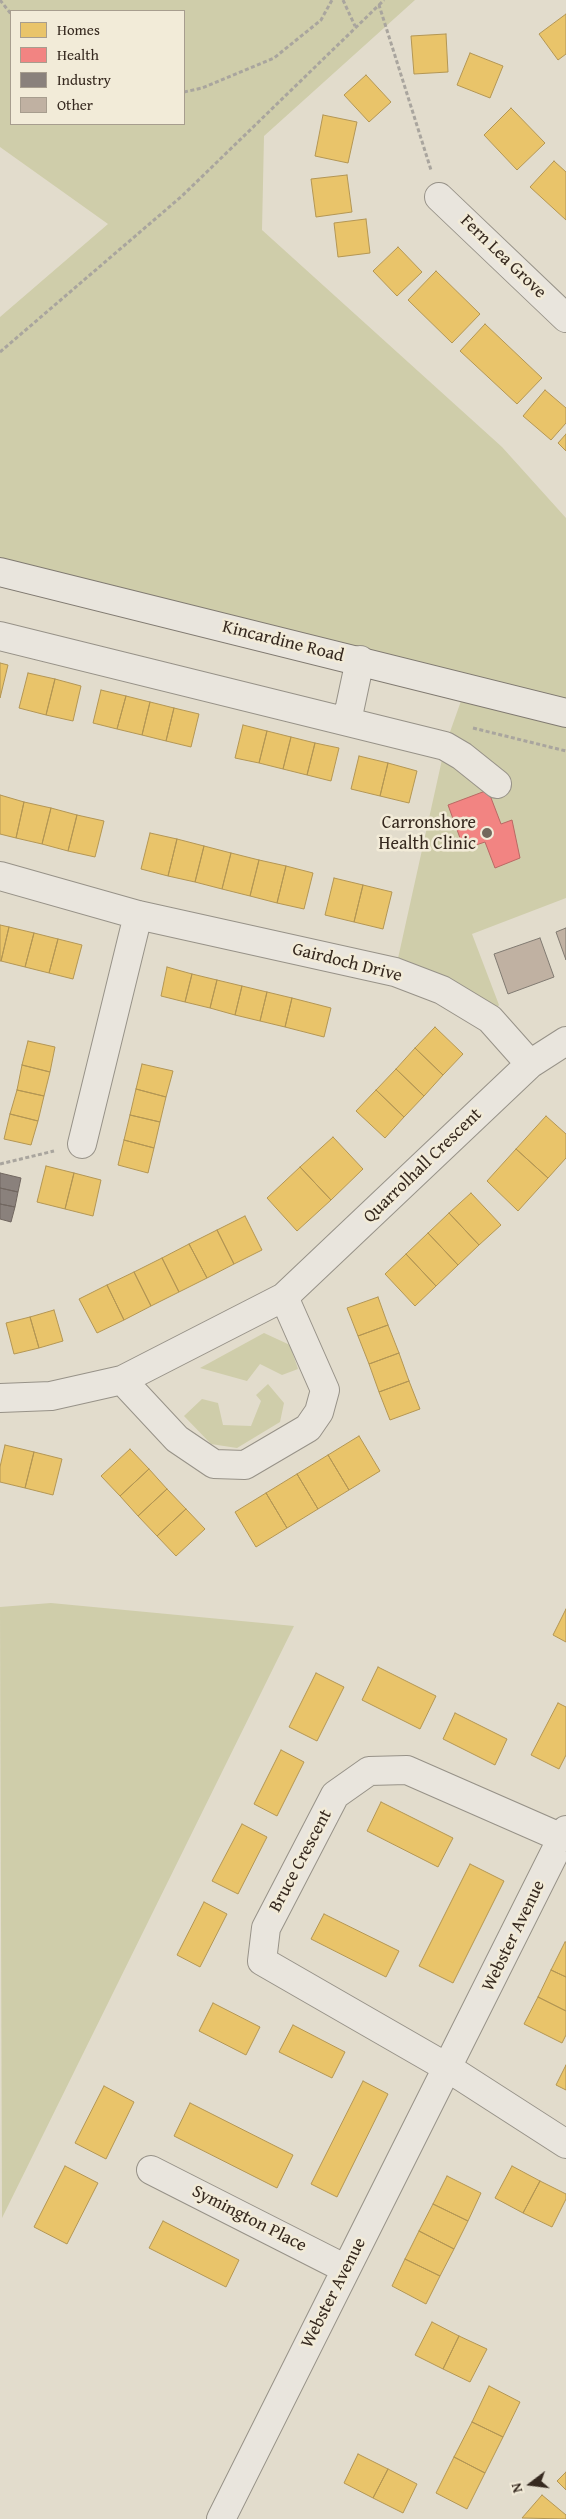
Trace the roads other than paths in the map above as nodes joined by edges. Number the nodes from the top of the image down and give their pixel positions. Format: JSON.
{"nodes":[{"id":1,"x":439,"y":197,"type":"road end"},
{"id":2,"x":566,"y":318,"type":"edge"},
{"id":3,"x":0,"y":572,"type":"edge"},
{"id":4,"x":0,"y":636,"type":"edge"},
{"id":5,"x":360,"y":660,"type":"junction"},
{"id":6,"x":566,"y":713,"type":"edge"},
{"id":7,"x":347,"y":721,"type":"junction"},
{"id":8,"x":497,"y":784,"type":"dead end"},
{"id":9,"x":0,"y":876,"type":"edge"},
{"id":10,"x":138,"y":915,"type":"junction"},
{"id":11,"x":566,"y":1041,"type":"edge"},
{"id":12,"x":530,"y":1064,"type":"junction"},
{"id":13,"x":82,"y":1144,"type":"road end"},
{"id":14,"x":284,"y":1297,"type":"junction"},
{"id":15,"x":122,"y":1380,"type":"junction"},
{"id":16,"x":0,"y":1398,"type":"edge"},
{"id":17,"x":564,"y":1834,"type":"edge"},
{"id":18,"x":448,"y":2068,"type":"junction"},
{"id":19,"x":566,"y":2144,"type":"edge"},
{"id":20,"x":151,"y":2170,"type":"dead end"},
{"id":21,"x":346,"y":2269,"type":"junction"},
{"id":22,"x":221,"y":2519,"type":"edge"}],
"edges":[{"from":1,"to":2,"type":"street","name":"Fern Lea Grove"},
{"from":3,"to":5,"type":"street","name":"Kincardine Road"},
{"from":4,"to":7,"type":"street"},
{"from":5,"to":6,"type":"street","name":"Kincardine Road"},
{"from":5,"to":7,"type":"street"},
{"from":7,"to":8,"type":"street"},
{"from":9,"to":10,"type":"street","name":"Gairdoch Drive"},
{"from":10,"to":12,"type":"street","name":"Gairdoch Drive"},
{"from":10,"to":13,"type":"street"},
{"from":11,"to":12,"type":"street","name":"Quarrolhall Crescent"},
{"from":12,"to":14,"type":"street","name":"Quarrolhall Crescent"},
{"from":14,"to":15,"type":"street","name":"Quarrolhall Crescent"},
{"from":14,"to":15,"type":"street"},
{"from":15,"to":16,"type":"street","name":"Quarrolhall Crescent"},
{"from":17,"to":18,"type":"street","name":"Webster Avenue"},
{"from":17,"to":18,"type":"street","name":"Bruce Crescent"},
{"from":18,"to":19,"type":"street"},
{"from":18,"to":21,"type":"street","name":"Webster Avenue"},
{"from":20,"to":21,"type":"street","name":"Symington Place"},
{"from":21,"to":22,"type":"street","name":"Webster Avenue"}]}
